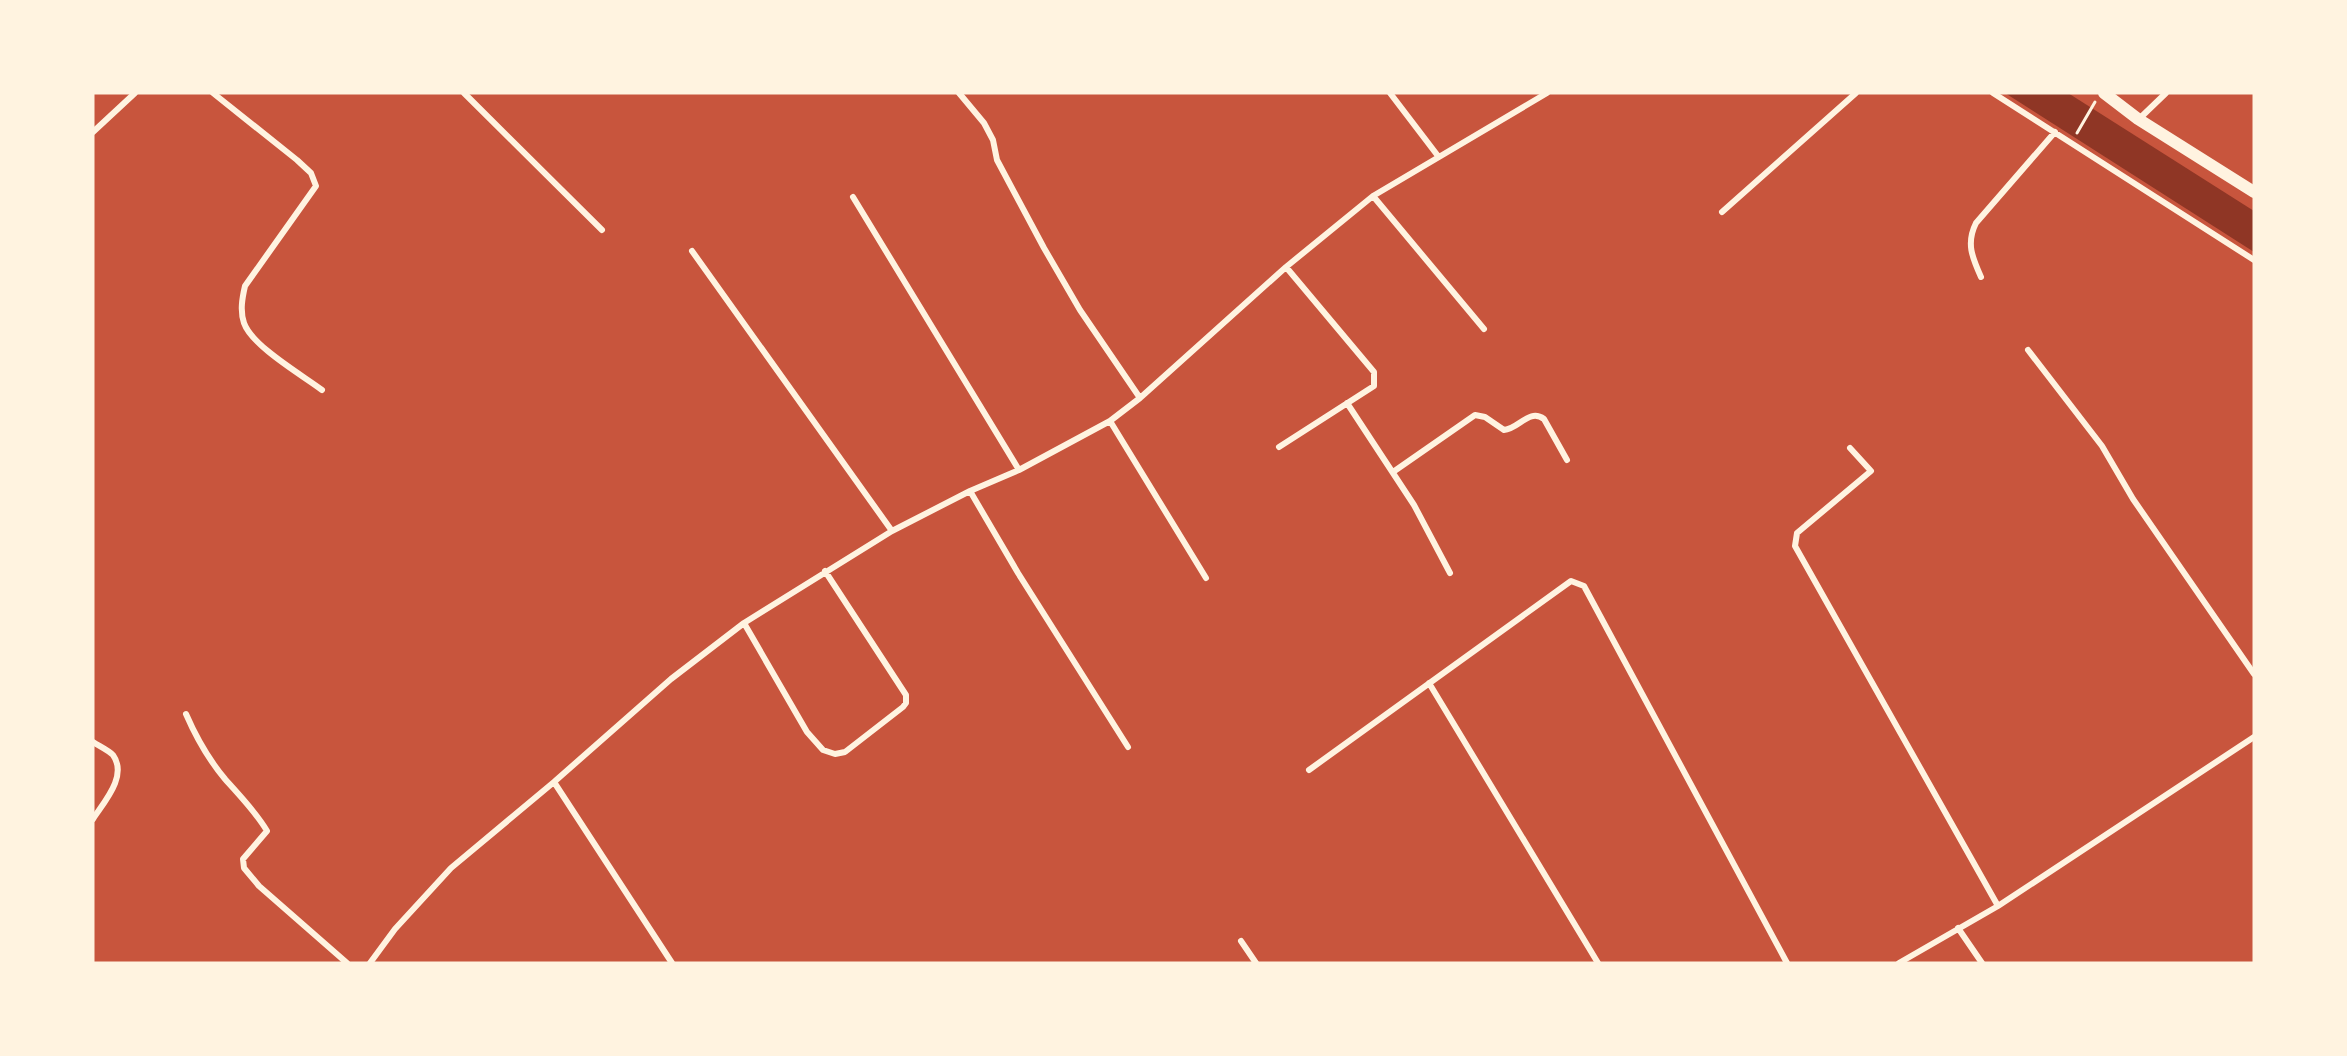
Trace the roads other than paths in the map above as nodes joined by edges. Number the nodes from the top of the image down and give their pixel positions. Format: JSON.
{"nodes":[{"id":1,"x":135,"y":93,"type":"edge"},
{"id":2,"x":213,"y":93,"type":"edge"},
{"id":3,"x":464,"y":93,"type":"edge"},
{"id":4,"x":959,"y":93,"type":"edge"},
{"id":5,"x":1390,"y":93,"type":"edge"},
{"id":6,"x":1546,"y":93,"type":"edge"},
{"id":7,"x":1856,"y":93,"type":"edge"},
{"id":8,"x":1993,"y":93,"type":"edge"},
{"id":9,"x":2102,"y":93,"type":"edge"},
{"id":10,"x":2166,"y":93,"type":"edge"},
{"id":11,"x":2138,"y":119,"type":"junction"},
{"id":12,"x":93,"y":132,"type":"edge"},
{"id":13,"x":2055,"y":132,"type":"junction"},
{"id":14,"x":1438,"y":156,"type":"junction"},
{"id":15,"x":2254,"y":192,"type":"edge"},
{"id":16,"x":1373,"y":196,"type":"junction"},
{"id":17,"x":853,"y":197,"type":"dead end"},
{"id":18,"x":1722,"y":212,"type":"dead end"},
{"id":19,"x":602,"y":230,"type":"dead end"},
{"id":20,"x":692,"y":251,"type":"dead end"},
{"id":21,"x":2254,"y":260,"type":"edge"},
{"id":22,"x":1286,"y":267,"type":"junction"},
{"id":23,"x":1980,"y":277,"type":"dead end"},
{"id":24,"x":1484,"y":329,"type":"dead end"},
{"id":25,"x":2028,"y":350,"type":"dead end"},
{"id":26,"x":322,"y":390,"type":"dead end"},
{"id":27,"x":1140,"y":398,"type":"junction"},
{"id":28,"x":1347,"y":403,"type":"junction"},
{"id":29,"x":1110,"y":421,"type":"junction"},
{"id":30,"x":1279,"y":447,"type":"dead end"},
{"id":31,"x":1850,"y":448,"type":"dead end"},
{"id":32,"x":1568,"y":460,"type":"dead end"},
{"id":33,"x":1019,"y":470,"type":"junction"},
{"id":34,"x":1393,"y":472,"type":"junction"},
{"id":35,"x":970,"y":491,"type":"junction"},
{"id":36,"x":892,"y":531,"type":"junction"},
{"id":37,"x":825,"y":571,"type":"junction"},
{"id":38,"x":1450,"y":573,"type":"dead end"},
{"id":39,"x":1206,"y":578,"type":"dead end"},
{"id":40,"x":744,"y":623,"type":"junction"},
{"id":41,"x":2254,"y":674,"type":"edge"},
{"id":42,"x":1429,"y":683,"type":"junction"},
{"id":43,"x":186,"y":714,"type":"dead end"},
{"id":44,"x":2254,"y":736,"type":"edge"},
{"id":45,"x":93,"y":742,"type":"edge"},
{"id":46,"x":1128,"y":747,"type":"dead end"},
{"id":47,"x":1309,"y":770,"type":"dead end"},
{"id":48,"x":554,"y":783,"type":"junction"},
{"id":49,"x":93,"y":819,"type":"edge"},
{"id":50,"x":1998,"y":906,"type":"junction"},
{"id":51,"x":1958,"y":928,"type":"junction"},
{"id":52,"x":1241,"y":941,"type":"dead end"},
{"id":53,"x":347,"y":963,"type":"edge"},
{"id":54,"x":370,"y":963,"type":"edge"},
{"id":55,"x":672,"y":963,"type":"edge"},
{"id":56,"x":1256,"y":963,"type":"edge"},
{"id":57,"x":1599,"y":963,"type":"edge"},
{"id":58,"x":1787,"y":963,"type":"edge"},
{"id":59,"x":1899,"y":963,"type":"edge"},
{"id":60,"x":1982,"y":963,"type":"edge"}],
"edges":[{"from":1,"to":12,"type":"street"},
{"from":2,"to":26,"type":"street"},
{"from":3,"to":19,"type":"street"},
{"from":4,"to":27,"type":"street"},
{"from":5,"to":14,"type":"street"},
{"from":6,"to":14,"type":"street"},
{"from":7,"to":18,"type":"street"},
{"from":8,"to":13,"type":"street"},
{"from":9,"to":11,"type":"main road"},
{"from":10,"to":11,"type":"street"},
{"from":11,"to":15,"type":"main road"},
{"from":13,"to":21,"type":"street"},
{"from":13,"to":23,"type":"street"},
{"from":14,"to":16,"type":"street"},
{"from":16,"to":22,"type":"street"},
{"from":16,"to":24,"type":"street"},
{"from":17,"to":33,"type":"street"},
{"from":20,"to":36,"type":"street"},
{"from":22,"to":27,"type":"street"},
{"from":22,"to":28,"type":"street"},
{"from":25,"to":41,"type":"street"},
{"from":27,"to":29,"type":"street"},
{"from":28,"to":30,"type":"street"},
{"from":28,"to":34,"type":"street"},
{"from":29,"to":33,"type":"street"},
{"from":29,"to":39,"type":"street"},
{"from":31,"to":50,"type":"street"},
{"from":32,"to":34,"type":"street"},
{"from":33,"to":35,"type":"street"},
{"from":34,"to":38,"type":"street"},
{"from":35,"to":36,"type":"street"},
{"from":35,"to":46,"type":"street"},
{"from":36,"to":37,"type":"street"},
{"from":37,"to":40,"type":"street"},
{"from":37,"to":40,"type":"street"},
{"from":40,"to":48,"type":"street"},
{"from":42,"to":47,"type":"street"},
{"from":42,"to":57,"type":"street"},
{"from":42,"to":58,"type":"street"},
{"from":43,"to":53,"type":"street"},
{"from":44,"to":50,"type":"street"},
{"from":45,"to":49,"type":"street"},
{"from":48,"to":54,"type":"street"},
{"from":48,"to":55,"type":"street"},
{"from":50,"to":51,"type":"street"},
{"from":51,"to":59,"type":"street"},
{"from":51,"to":60,"type":"street"},
{"from":52,"to":56,"type":"street"}]}
